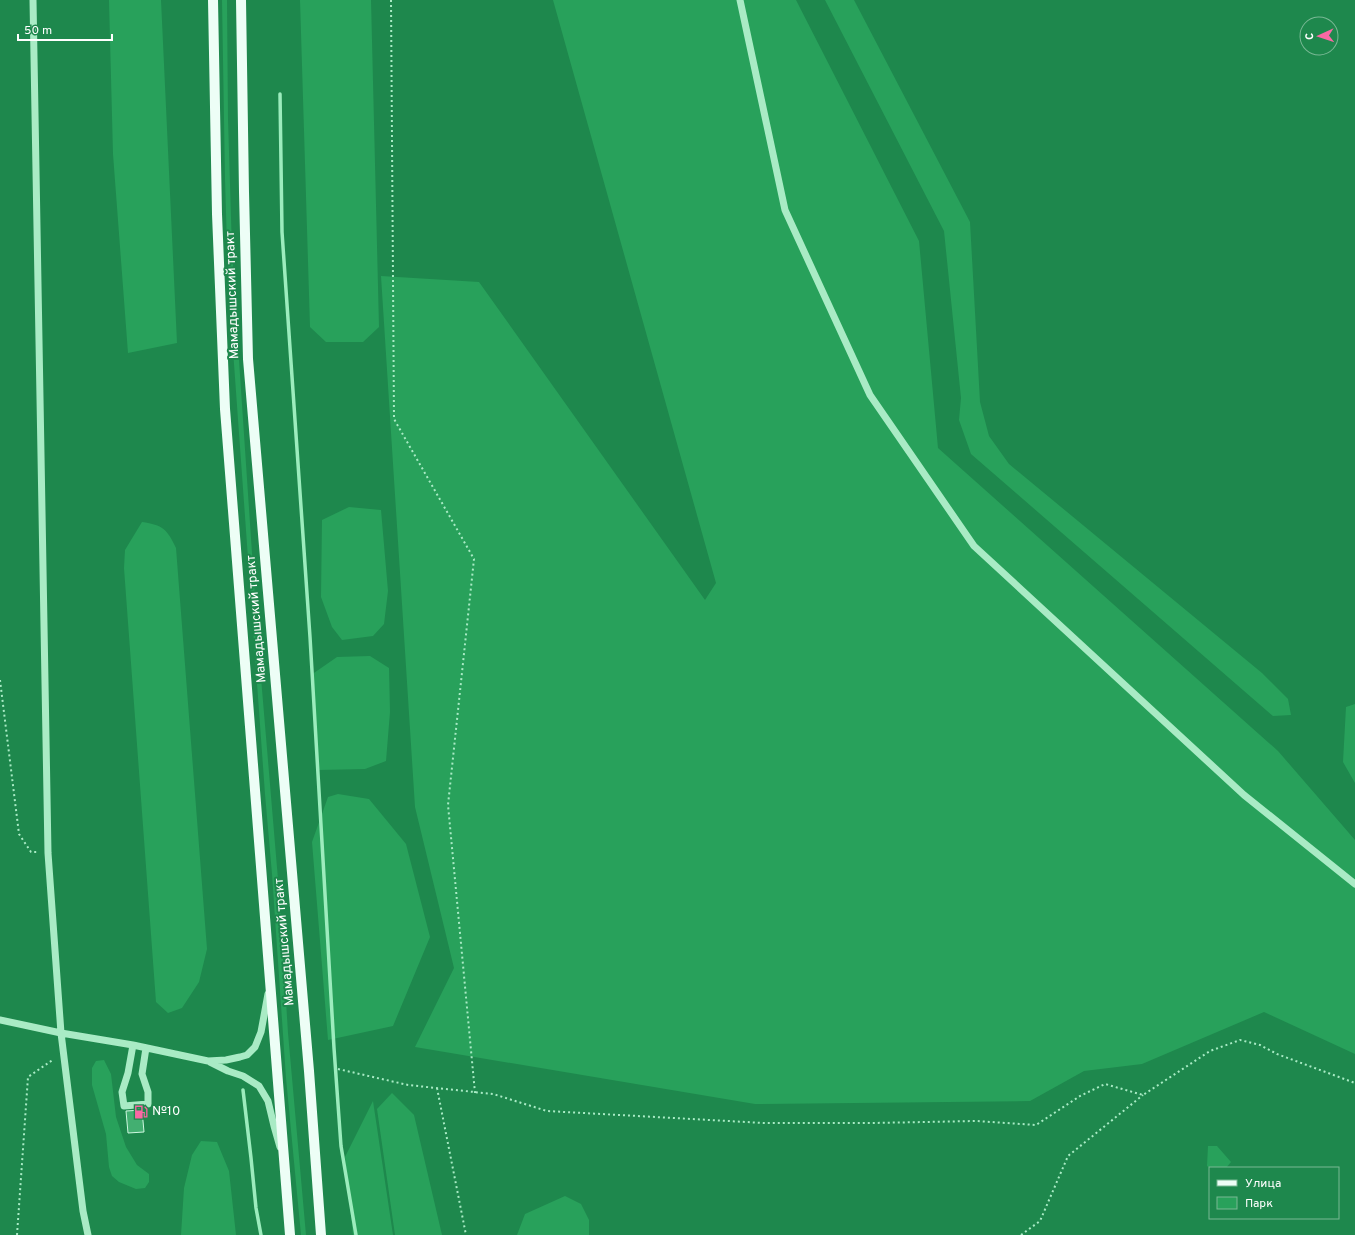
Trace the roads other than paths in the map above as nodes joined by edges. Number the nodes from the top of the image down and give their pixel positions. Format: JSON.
{"nodes":[{"id":1,"x":33,"y":0,"type":"edge"},
{"id":2,"x":213,"y":0,"type":"edge"},
{"id":3,"x":740,"y":0,"type":"edge"},
{"id":4,"x":241,"y":1,"type":"edge"},
{"id":5,"x":1355,"y":884,"type":"edge"},
{"id":6,"x":270,"y":986,"type":"junction"},
{"id":7,"x":0,"y":1020,"type":"edge"},
{"id":8,"x":61,"y":1033,"type":"junction"},
{"id":9,"x":132,"y":1045,"type":"junction"},
{"id":10,"x":146,"y":1048,"type":"junction"},
{"id":11,"x":208,"y":1061,"type":"junction"},
{"id":12,"x":284,"y":1158,"type":"junction"},
{"id":13,"x":88,"y":1235,"type":"edge"},
{"id":14,"x":290,"y":1235,"type":"edge"},
{"id":15,"x":321,"y":1235,"type":"edge"}],
"edges":[{"from":1,"to":8,"type":"street"},
{"from":2,"to":6,"type":"main road","name":"Мамадышский тракт"},
{"from":3,"to":5,"type":"street"},
{"from":4,"to":15,"type":"main road","name":"Мамадышский тракт"},
{"from":6,"to":11,"type":"street"},
{"from":6,"to":12,"type":"main road","name":"Мамадышский тракт"},
{"from":7,"to":8,"type":"street"},
{"from":8,"to":9,"type":"street"},
{"from":8,"to":13,"type":"street"},
{"from":9,"to":10,"type":"street"},
{"from":9,"to":10,"type":"street"},
{"from":10,"to":11,"type":"street"},
{"from":11,"to":12,"type":"street"},
{"from":12,"to":14,"type":"main road","name":"Мамадышский тракт"}]}
